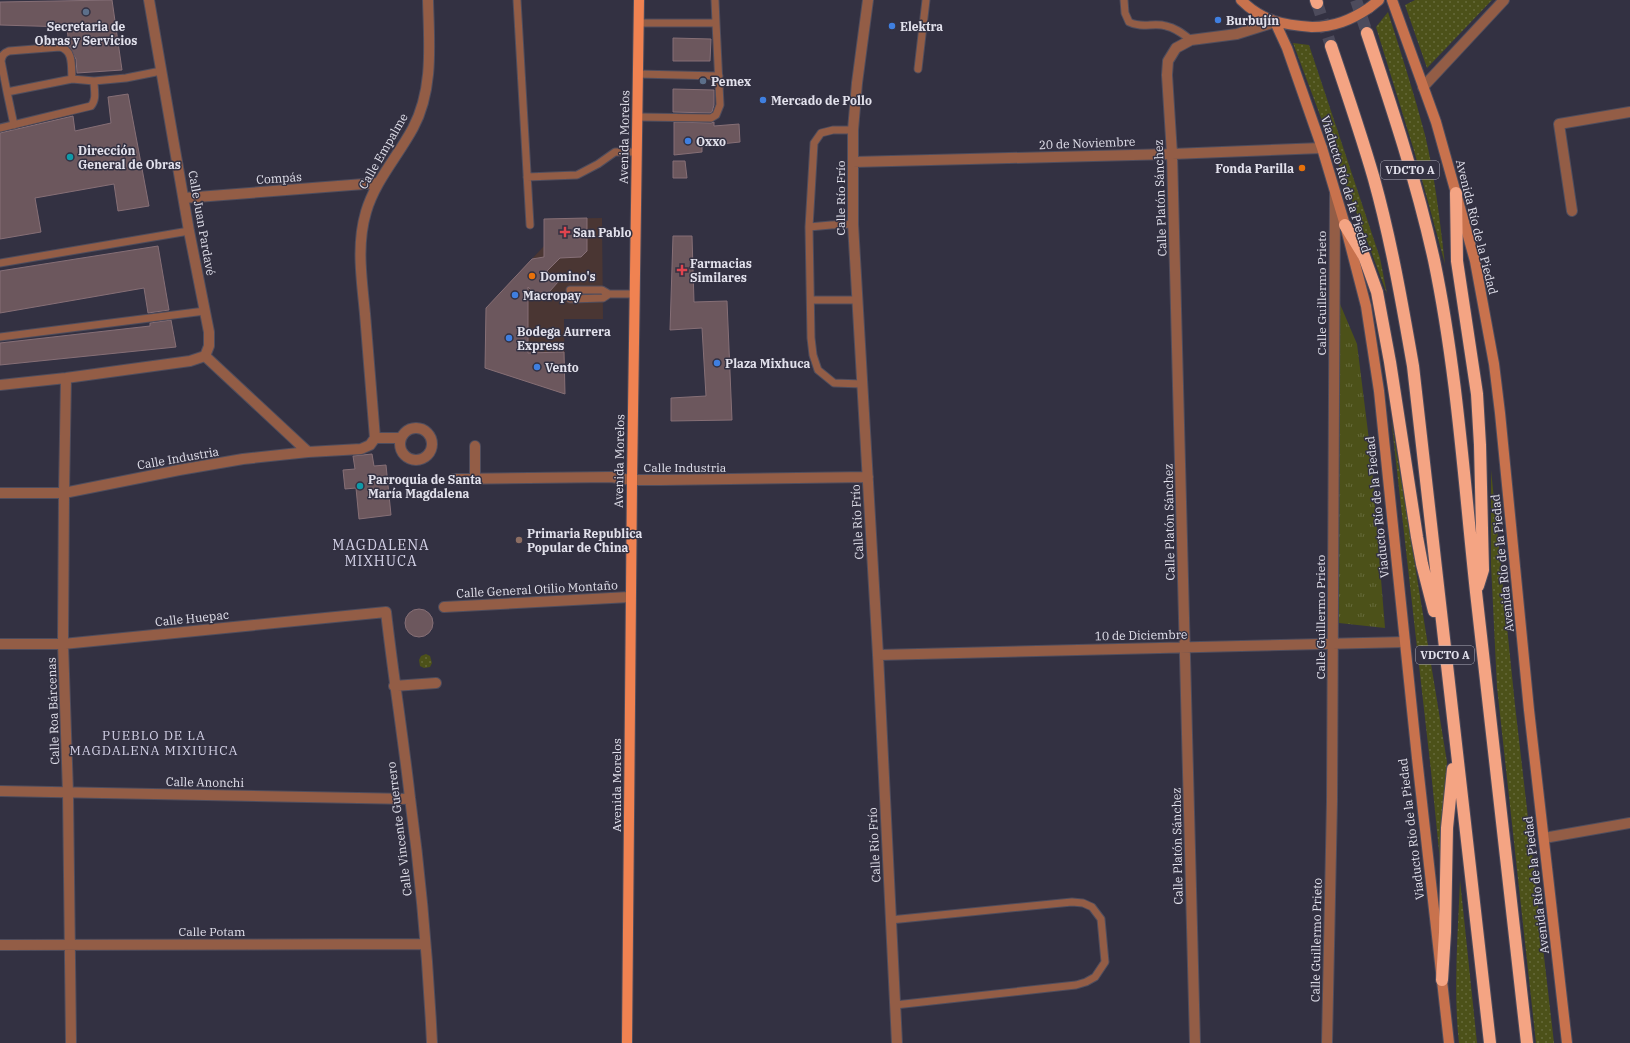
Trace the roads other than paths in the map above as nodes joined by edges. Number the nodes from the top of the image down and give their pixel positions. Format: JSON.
{"nodes":[{"id":1,"x":148,"y":0,"type":"edge"},
{"id":2,"x":428,"y":0,"type":"edge"},
{"id":3,"x":517,"y":0,"type":"edge"},
{"id":4,"x":639,"y":0,"type":"edge"},
{"id":5,"x":715,"y":0,"type":"edge"},
{"id":6,"x":868,"y":0,"type":"edge"},
{"id":7,"x":926,"y":0,"type":"edge"},
{"id":8,"x":1124,"y":0,"type":"edge"},
{"id":9,"x":1241,"y":0,"type":"edge"},
{"id":10,"x":1379,"y":0,"type":"edge"},
{"id":11,"x":1392,"y":0,"type":"edge"},
{"id":12,"x":1504,"y":0,"type":"edge"},
{"id":13,"x":1274,"y":22,"type":"junction"},
{"id":14,"x":716,"y":23,"type":"junction"},
{"id":15,"x":639,"y":24,"type":"junction"},
{"id":16,"x":1367,"y":33,"type":"tunnel mouth"},
{"id":17,"x":1191,"y":40,"type":"junction"},
{"id":18,"x":1331,"y":46,"type":"tunnel mouth"},
{"id":19,"x":918,"y":69,"type":"dead end"},
{"id":20,"x":161,"y":71,"type":"junction"},
{"id":21,"x":638,"y":74,"type":"junction"},
{"id":22,"x":719,"y":76,"type":"junction"},
{"id":23,"x":72,"y":79,"type":"junction"},
{"id":24,"x":94,"y":81,"type":"junction"},
{"id":25,"x":1423,"y":88,"type":"junction"},
{"id":26,"x":6,"y":92,"type":"junction"},
{"id":27,"x":1630,"y":112,"type":"edge"},
{"id":28,"x":637,"y":117,"type":"junction"},
{"id":29,"x":14,"y":125,"type":"junction"},
{"id":30,"x":0,"y":128,"type":"edge"},
{"id":31,"x":854,"y":130,"type":"junction"},
{"id":32,"x":1322,"y":148,"type":"junction"},
{"id":33,"x":636,"y":152,"type":"junction"},
{"id":34,"x":1172,"y":154,"type":"junction"},
{"id":35,"x":853,"y":162,"type":"junction"},
{"id":36,"x":527,"y":177,"type":"junction"},
{"id":37,"x":377,"y":183,"type":"junction"},
{"id":38,"x":1335,"y":190,"type":"junction"},
{"id":39,"x":1456,"y":193,"type":"junction"},
{"id":40,"x":184,"y":198,"type":"junction"},
{"id":41,"x":1572,"y":211,"type":"dead end"},
{"id":42,"x":853,"y":224,"type":"junction"},
{"id":43,"x":530,"y":225,"type":"dead end"},
{"id":44,"x":1346,"y":225,"type":"junction"},
{"id":45,"x":809,"y":227,"type":"junction"},
{"id":46,"x":189,"y":231,"type":"junction"},
{"id":47,"x":0,"y":263,"type":"edge"},
{"id":48,"x":570,"y":290,"type":"dead end"},
{"id":49,"x":608,"y":294,"type":"junction"},
{"id":50,"x":634,"y":294,"type":"junction"},
{"id":51,"x":570,"y":299,"type":"dead end"},
{"id":52,"x":811,"y":300,"type":"junction"},
{"id":53,"x":856,"y":300,"type":"junction"},
{"id":54,"x":205,"y":311,"type":"junction"},
{"id":55,"x":0,"y":337,"type":"edge"},
{"id":56,"x":205,"y":356,"type":"junction"},
{"id":57,"x":66,"y":378,"type":"junction"},
{"id":58,"x":0,"y":384,"type":"edge"},
{"id":59,"x":862,"y":384,"type":"junction"},
{"id":60,"x":375,"y":438,"type":"junction"},
{"id":61,"x":401,"y":438,"type":"dead end"},
{"id":62,"x":475,"y":446,"type":"dead end"},
{"id":63,"x":308,"y":452,"type":"junction"},
{"id":64,"x":868,"y":477,"type":"junction"},
{"id":65,"x":475,"y":478,"type":"junction"},
{"id":66,"x":454,"y":479,"type":"dead end"},
{"id":67,"x":632,"y":480,"type":"junction"},
{"id":68,"x":0,"y":493,"type":"edge"},
{"id":69,"x":64,"y":493,"type":"junction"},
{"id":70,"x":1476,"y":593,"type":"junction"},
{"id":71,"x":630,"y":597,"type":"junction"},
{"id":72,"x":444,"y":607,"type":"dead end"},
{"id":73,"x":386,"y":612,"type":"joint"},
{"id":74,"x":1405,"y":642,"type":"junction"},
{"id":75,"x":0,"y":644,"type":"edge"},
{"id":76,"x":64,"y":644,"type":"junction"},
{"id":77,"x":1333,"y":644,"type":"junction"},
{"id":78,"x":1185,"y":647,"type":"junction"},
{"id":79,"x":1444,"y":648,"type":"junction"},
{"id":80,"x":878,"y":655,"type":"junction"},
{"id":81,"x":436,"y":683,"type":"dead end"},
{"id":82,"x":394,"y":686,"type":"junction"},
{"id":83,"x":1456,"y":748,"type":"junction"},
{"id":84,"x":0,"y":791,"type":"edge"},
{"id":85,"x":68,"y":793,"type":"junction"},
{"id":86,"x":410,"y":799,"type":"junction"},
{"id":87,"x":1630,"y":823,"type":"edge"},
{"id":88,"x":1544,"y":838,"type":"junction"},
{"id":89,"x":890,"y":920,"type":"junction"},
{"id":90,"x":425,"y":944,"type":"junction"},
{"id":91,"x":0,"y":945,"type":"edge"},
{"id":92,"x":69,"y":945,"type":"junction"},
{"id":93,"x":1442,"y":980,"type":"junction"},
{"id":94,"x":895,"y":1005,"type":"junction"},
{"id":95,"x":71,"y":1043,"type":"edge"},
{"id":96,"x":432,"y":1043,"type":"edge"},
{"id":97,"x":627,"y":1043,"type":"edge"},
{"id":98,"x":897,"y":1043,"type":"edge"},
{"id":99,"x":1195,"y":1043,"type":"edge"},
{"id":100,"x":1327,"y":1043,"type":"edge"},
{"id":101,"x":1449,"y":1043,"type":"edge"},
{"id":102,"x":1490,"y":1043,"type":"edge"},
{"id":103,"x":1527,"y":1043,"type":"edge"},
{"id":104,"x":1568,"y":1043,"type":"edge"}],
"edges":[{"from":1,"to":20,"type":"street","name":"Calle Juan Pardavé"},
{"from":2,"to":37,"type":"street","name":"Calle Empalme"},
{"from":3,"to":36,"type":"lane"},
{"from":4,"to":15,"type":"main road","name":"Avenida Morelos"},
{"from":5,"to":14,"type":"lane"},
{"from":6,"to":31,"type":"street","name":"Calle Río Frío"},
{"from":7,"to":19,"type":"lane"},
{"from":8,"to":17,"type":"lane"},
{"from":9,"to":13,"type":"main road"},
{"from":10,"to":13,"type":"main road","bridge":true},
{"from":11,"to":25,"type":"main road"},
{"from":12,"to":25,"type":"street"},
{"from":13,"to":17,"type":"street"},
{"from":13,"to":32,"type":"main road","name":"Viaducto Río de la Piedad"},
{"from":14,"to":15,"type":"lane"},
{"from":14,"to":22,"type":"lane"},
{"from":15,"to":21,"type":"main road","name":"Avenida Morelos"},
{"from":16,"to":70,"type":"highway","number":"VDCTO A"},
{"from":17,"to":34,"type":"street","name":"Calle Platón Sánchez"},
{"from":18,"to":79,"type":"highway","name":"Viaducto Río de la Piedad","number":"VDCTO A"},
{"from":20,"to":24,"type":"lane"},
{"from":20,"to":40,"type":"street","name":"Calle Juan Pardavé"},
{"from":21,"to":22,"type":"lane"},
{"from":21,"to":28,"type":"main road","name":"Avenida Morelos"},
{"from":22,"to":28,"type":"lane"},
{"from":23,"to":24,"type":"lane"},
{"from":23,"to":26,"type":"lane"},
{"from":23,"to":26,"type":"lane"},
{"from":24,"to":29,"type":"lane"},
{"from":25,"to":39,"type":"main road","name":"Avenida Río de la Piedad"},
{"from":26,"to":29,"type":"lane"},
{"from":27,"to":41,"type":"street"},
{"from":28,"to":33,"type":"main road","name":"Avenida Morelos"},
{"from":29,"to":30,"type":"lane"},
{"from":31,"to":35,"type":"street","name":"Calle Río Frío"},
{"from":31,"to":45,"type":"lane"},
{"from":32,"to":34,"type":"street","name":"20 de Noviembre"},
{"from":32,"to":38,"type":"main road","name":"Viaducto Río de la Piedad"},
{"from":33,"to":36,"type":"lane"},
{"from":33,"to":50,"type":"main road","name":"Avenida Morelos"},
{"from":34,"to":35,"type":"street","name":"20 de Noviembre"},
{"from":34,"to":78,"type":"street","name":"Calle Platón Sánchez"},
{"from":35,"to":42,"type":"street","name":"Calle Río Frío"},
{"from":36,"to":43,"type":"lane"},
{"from":37,"to":40,"type":"street","name":"Compás"},
{"from":37,"to":60,"type":"street","name":"Calle Empalme"},
{"from":38,"to":44,"type":"main road","name":"Viaducto Río de la Piedad"},
{"from":38,"to":77,"type":"street","name":"Calle Guillermo Prieto"},
{"from":39,"to":70,"type":"highway"},
{"from":39,"to":88,"type":"main road","name":"Avenida Río de la Piedad"},
{"from":40,"to":46,"type":"street","name":"Calle Juan Pardavé"},
{"from":42,"to":45,"type":"lane"},
{"from":42,"to":53,"type":"street","name":"Calle Río Frío"},
{"from":44,"to":74,"type":"main road","name":"Viaducto Río de la Piedad"},
{"from":44,"to":79,"type":"highway"},
{"from":45,"to":52,"type":"lane"},
{"from":46,"to":47,"type":"lane"},
{"from":46,"to":54,"type":"street","name":"Calle Juan Pardavé"},
{"from":48,"to":49,"type":"lane"},
{"from":49,"to":50,"type":"lane"},
{"from":49,"to":51,"type":"lane"},
{"from":50,"to":67,"type":"main road","name":"Avenida Morelos"},
{"from":52,"to":53,"type":"lane"},
{"from":52,"to":59,"type":"lane"},
{"from":53,"to":59,"type":"street","name":"Calle Río Frío"},
{"from":54,"to":55,"type":"lane"},
{"from":54,"to":56,"type":"street","name":"Calle Juan Pardavé"},
{"from":56,"to":57,"type":"street"},
{"from":56,"to":63,"type":"street"},
{"from":57,"to":58,"type":"street"},
{"from":57,"to":69,"type":"street","name":"Calle Roa Bárcenas"},
{"from":59,"to":64,"type":"street","name":"Calle Río Frío"},
{"from":60,"to":61,"type":"street"},
{"from":60,"to":63,"type":"street","name":"Calle Industria"},
{"from":62,"to":65,"type":"street"},
{"from":63,"to":69,"type":"street","name":"Calle Industria"},
{"from":64,"to":67,"type":"street","name":"Calle Industria"},
{"from":64,"to":80,"type":"street","name":"Calle Río Frío"},
{"from":65,"to":66,"type":"street","name":"Calle Industria"},
{"from":65,"to":67,"type":"street","name":"Calle Industria"},
{"from":67,"to":71,"type":"main road","name":"Avenida Morelos"},
{"from":68,"to":69,"type":"street","name":"Calle Industria"},
{"from":69,"to":76,"type":"street","name":"Calle Roa Bárcenas"},
{"from":70,"to":103,"type":"highway","number":"VDCTO A"},
{"from":71,"to":72,"type":"street","name":"Calle General Otilio Montaño"},
{"from":71,"to":97,"type":"main road","name":"Avenida Morelos"},
{"from":73,"to":76,"type":"street","name":"Calle Huepac"},
{"from":73,"to":82,"type":"street","name":"Calle Vincente Guerrero"},
{"from":74,"to":77,"type":"street","name":"10 de Diciembre"},
{"from":74,"to":93,"type":"main road","name":"Viaducto Río de la Piedad"},
{"from":75,"to":76,"type":"street","name":"Calle Huepac"},
{"from":76,"to":85,"type":"street","name":"Calle Roa Bárcenas"},
{"from":77,"to":78,"type":"street","name":"10 de Diciembre"},
{"from":77,"to":100,"type":"street","name":"Calle Guillermo Prieto"},
{"from":78,"to":80,"type":"street","name":"10 de Diciembre"},
{"from":78,"to":99,"type":"street","name":"Calle Platón Sánchez"},
{"from":79,"to":83,"type":"highway","name":"Viaducto Río de la Piedad","number":"VDCTO A"},
{"from":80,"to":89,"type":"street","name":"Calle Río Frío"},
{"from":81,"to":82,"type":"street"},
{"from":82,"to":86,"type":"street","name":"Calle Vincente Guerrero"},
{"from":83,"to":93,"type":"highway"},
{"from":83,"to":102,"type":"highway","name":"Viaducto Río de la Piedad","number":"VDCTO A"},
{"from":84,"to":85,"type":"street","name":"Calle Anonchi"},
{"from":85,"to":86,"type":"street","name":"Calle Anonchi"},
{"from":85,"to":92,"type":"street","name":"Calle Roa Bárcenas"},
{"from":86,"to":90,"type":"street","name":"Calle Vincente Guerrero"},
{"from":87,"to":88,"type":"street"},
{"from":88,"to":104,"type":"main road","name":"Avenida Río de la Piedad"},
{"from":89,"to":94,"type":"street","name":"Calle Río Frío"},
{"from":89,"to":94,"type":"lane"},
{"from":90,"to":92,"type":"street","name":"Calle Potam"},
{"from":90,"to":96,"type":"street","name":"Calle Vincente Guerrero"},
{"from":91,"to":92,"type":"street","name":"Calle Potam"},
{"from":92,"to":95,"type":"street","name":"Calle Roa Bárcenas"},
{"from":93,"to":101,"type":"main road","name":"Viaducto Río de la Piedad"},
{"from":94,"to":98,"type":"street","name":"Calle Río Frío"}]}
